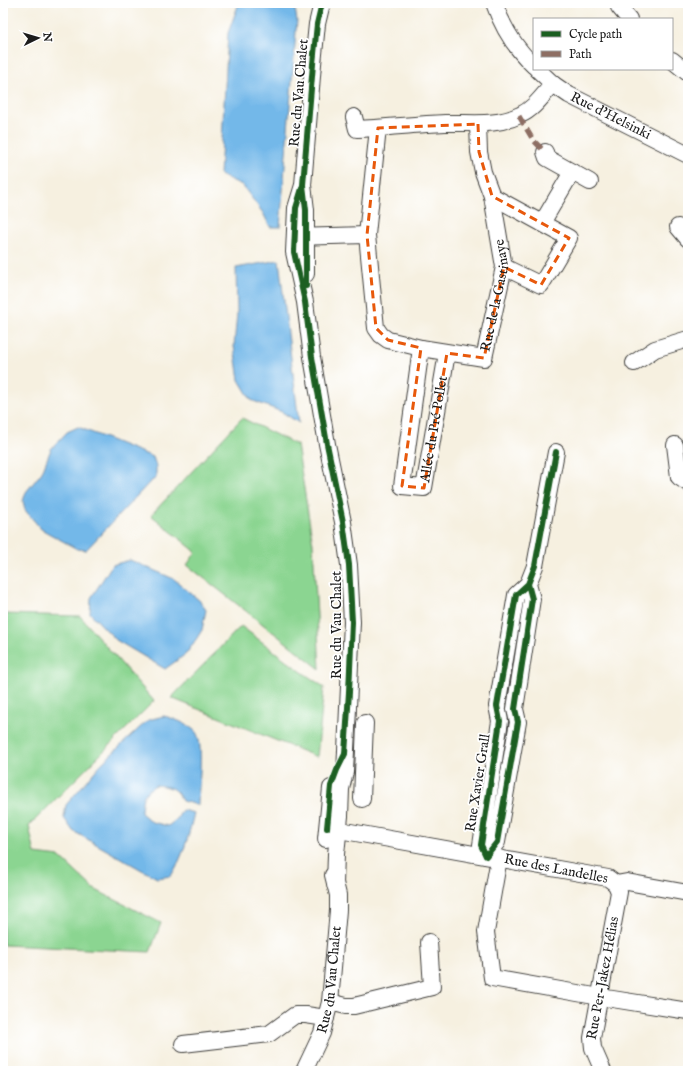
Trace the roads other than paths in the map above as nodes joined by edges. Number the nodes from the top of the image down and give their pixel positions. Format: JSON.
{"nodes":[{"id":1,"x":322,"y":3,"type":"edge"},
{"id":2,"x":494,"y":3,"type":"edge"},
{"id":3,"x":620,"y":3,"type":"edge"},
{"id":4,"x":628,"y":18,"type":"edge"},
{"id":5,"x":673,"y":61,"type":"edge"},
{"id":6,"x":533,"y":65,"type":"edge"},
{"id":7,"x":539,"y":70,"type":"edge"},
{"id":8,"x":688,"y":73,"type":"edge"},
{"id":9,"x":553,"y":84,"type":"junction"},
{"id":10,"x":354,"y":117,"type":"dead end"},
{"id":11,"x":478,"y":124,"type":"junction"},
{"id":12,"x":378,"y":128,"type":"junction"},
{"id":13,"x":546,"y":152,"type":"dead end"},
{"id":14,"x":688,"y":155,"type":"edge"},
{"id":15,"x":572,"y":172,"type":"junction"},
{"id":16,"x":590,"y":182,"type":"dead end"},
{"id":17,"x":492,"y":196,"type":"junction"},
{"id":18,"x":542,"y":223,"type":"junction"},
{"id":19,"x":678,"y":227,"type":"dead end"},
{"id":20,"x":367,"y":235,"type":"junction"},
{"id":21,"x":300,"y":237,"type":"junction"},
{"id":22,"x":688,"y":240,"type":"edge"},
{"id":23,"x":504,"y":267,"type":"junction"},
{"id":24,"x":688,"y":339,"type":"edge"},
{"id":25,"x":421,"y":348,"type":"junction"},
{"id":26,"x":446,"y":352,"type":"junction"},
{"id":27,"x":634,"y":363,"type":"dead end"},
{"id":28,"x":675,"y":445,"type":"dead end"},
{"id":29,"x":556,"y":452,"type":"dead end"},
{"id":30,"x":688,"y":483,"type":"edge"},
{"id":31,"x":528,"y":584,"type":"junction"},
{"id":32,"x":500,"y":721,"type":"junction"},
{"id":33,"x":518,"y":722,"type":"junction"},
{"id":34,"x":365,"y":723,"type":"dead end"},
{"id":35,"x":364,"y":753,"type":"junction"},
{"id":36,"x":345,"y":754,"type":"junction"},
{"id":37,"x":362,"y":799,"type":"dead end"},
{"id":38,"x":333,"y":829,"type":"junction"},
{"id":39,"x":493,"y":857,"type":"junction"},
{"id":40,"x":616,"y":884,"type":"junction"},
{"id":41,"x":688,"y":892,"type":"edge"},
{"id":42,"x":429,"y":942,"type":"dead end"},
{"id":43,"x":600,"y":998,"type":"junction"},
{"id":44,"x":330,"y":1002,"type":"junction"},
{"id":45,"x":688,"y":1011,"type":"edge"},
{"id":46,"x":326,"y":1018,"type":"junction"},
{"id":47,"x":183,"y":1044,"type":"dead end"},
{"id":48,"x":304,"y":1071,"type":"edge"},
{"id":49,"x":603,"y":1071,"type":"edge"}],
"edges":[{"from":1,"to":21,"type":"street","name":"Rue du Vau Chalet"},
{"from":2,"to":6,"type":"street"},
{"from":3,"to":4,"type":"street"},
{"from":5,"to":8,"type":"street"},
{"from":7,"to":9,"type":"street","name":"Rue d'Helsinki"},
{"from":9,"to":11,"type":"street"},
{"from":9,"to":14,"type":"street","name":"Rue d'Helsinki"},
{"from":10,"to":12,"type":"street"},
{"from":11,"to":12,"type":"street"},
{"from":11,"to":17,"type":"street","name":"Rue de la Gastinaye"},
{"from":12,"to":20,"type":"street","name":"Rue de la Gastinaye"},
{"from":13,"to":15,"type":"street"},
{"from":15,"to":16,"type":"street"},
{"from":15,"to":18,"type":"street"},
{"from":17,"to":18,"type":"street"},
{"from":17,"to":23,"type":"street","name":"Rue de la Gastinaye"},
{"from":18,"to":23,"type":"street"},
{"from":19,"to":22,"type":"street"},
{"from":20,"to":21,"type":"street"},
{"from":20,"to":25,"type":"street","name":"Rue de la Gastinaye"},
{"from":21,"to":36,"type":"street","name":"Rue du Vau Chalet"},
{"from":23,"to":26,"type":"street","name":"Rue de la Gastinaye"},
{"from":24,"to":27,"type":"street"},
{"from":25,"to":26,"type":"street","name":"Rue de la Gastinaye"},
{"from":25,"to":26,"type":"street","name":"Allée du Pré Pollet"},
{"from":28,"to":30,"type":"street"},
{"from":29,"to":31,"type":"street","name":"Rue Xavier Grall"},
{"from":31,"to":32,"type":"street","name":"Rue Xavier Grall"},
{"from":31,"to":33,"type":"street","name":"Rue Xavier Grall"},
{"from":32,"to":33,"type":"street","name":"Rue Xavier Grall"},
{"from":32,"to":39,"type":"street","name":"Rue Xavier Grall"},
{"from":33,"to":39,"type":"street","name":"Rue Xavier Grall"},
{"from":34,"to":35,"type":"street"},
{"from":35,"to":36,"type":"street"},
{"from":35,"to":37,"type":"street"},
{"from":36,"to":38,"type":"street","name":"Rue du Vau Chalet"},
{"from":38,"to":39,"type":"street","name":"Rue des Landelles"},
{"from":38,"to":44,"type":"street","name":"Rue du Vau Chalet"},
{"from":39,"to":40,"type":"street","name":"Rue des Landelles"},
{"from":39,"to":43,"type":"street"},
{"from":40,"to":41,"type":"street","name":"Rue des Landelles"},
{"from":40,"to":43,"type":"street","name":"Rue Per-Jakez Hélias"},
{"from":42,"to":44,"type":"street"},
{"from":43,"to":45,"type":"street"},
{"from":43,"to":49,"type":"street","name":"Rue Per-Jakez Hélias"},
{"from":44,"to":46,"type":"street","name":"Rue du Vau Chalet"},
{"from":46,"to":47,"type":"street"},
{"from":46,"to":48,"type":"street","name":"Rue du Vau Chalet"}]}
